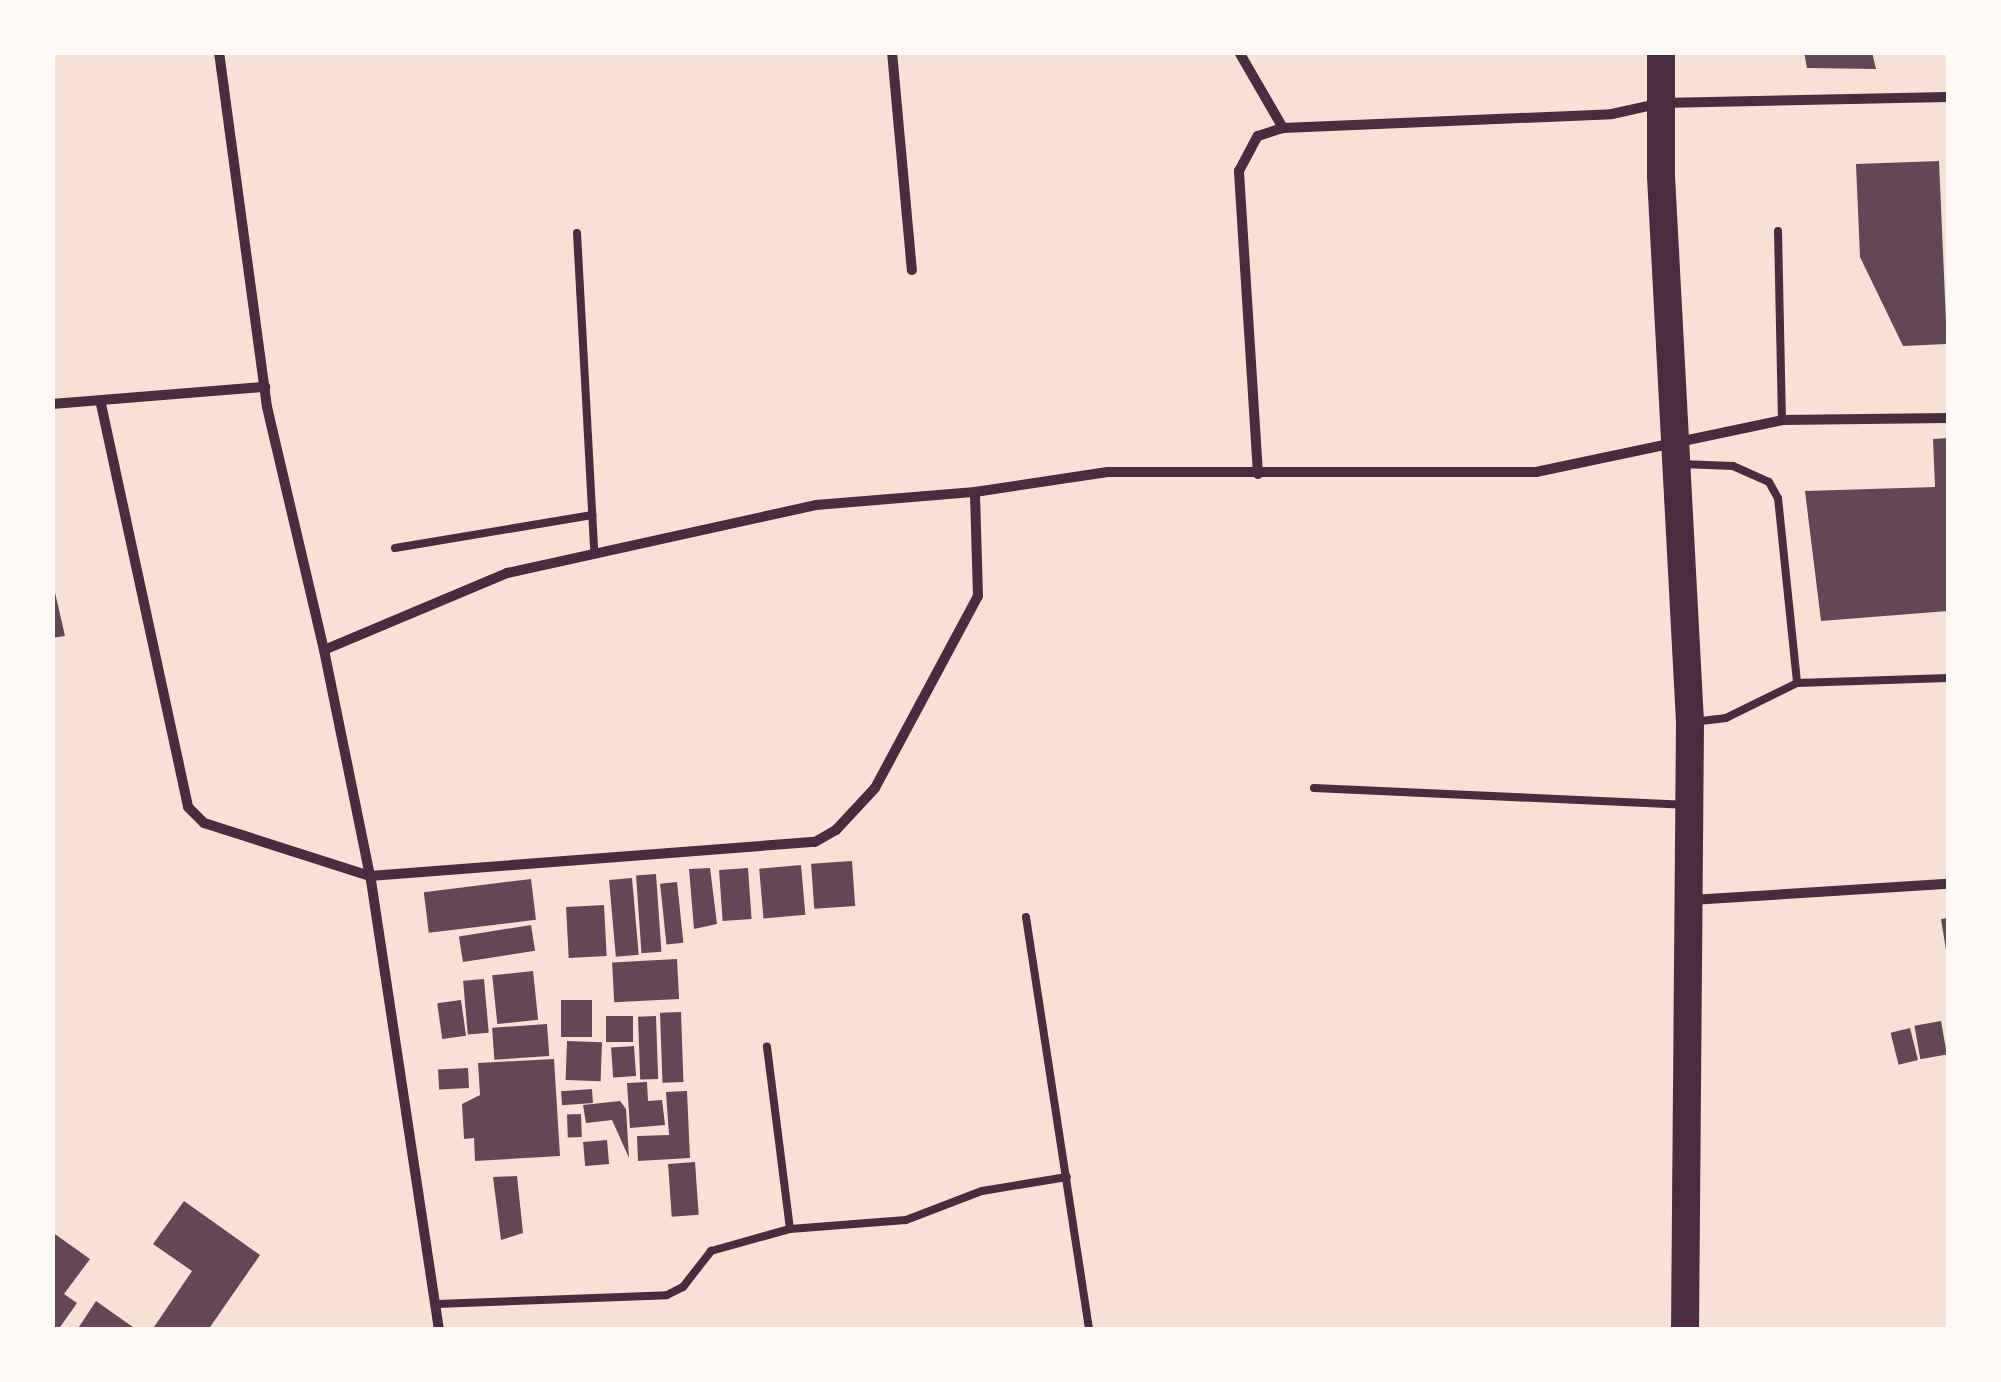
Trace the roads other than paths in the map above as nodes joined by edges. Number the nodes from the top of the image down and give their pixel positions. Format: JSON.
{"nodes":[{"id":1,"x":219,"y":52,"type":"edge"},
{"id":2,"x":892,"y":52,"type":"edge"},
{"id":3,"x":1239,"y":52,"type":"edge"},
{"id":4,"x":1661,"y":52,"type":"edge"},
{"id":5,"x":1948,"y":97,"type":"edge"},
{"id":6,"x":1661,"y":103,"type":"junction"},
{"id":7,"x":1282,"y":128,"type":"junction"},
{"id":8,"x":1778,"y":232,"type":"dead end"},
{"id":9,"x":578,"y":233,"type":"dead end"},
{"id":10,"x":912,"y":270,"type":"dead end"},
{"id":11,"x":265,"y":386,"type":"junction"},
{"id":12,"x":52,"y":404,"type":"edge"},
{"id":13,"x":100,"y":404,"type":"junction"},
{"id":14,"x":1948,"y":418,"type":"edge"},
{"id":15,"x":1782,"y":420,"type":"junction"},
{"id":16,"x":1678,"y":451,"type":"junction"},
{"id":17,"x":1258,"y":474,"type":"junction"},
{"id":18,"x":975,"y":492,"type":"junction"},
{"id":19,"x":592,"y":515,"type":"junction"},
{"id":20,"x":395,"y":548,"type":"dead end"},
{"id":21,"x":594,"y":552,"type":"junction"},
{"id":22,"x":324,"y":650,"type":"junction"},
{"id":23,"x":1948,"y":678,"type":"edge"},
{"id":24,"x":1797,"y":683,"type":"junction"},
{"id":25,"x":1690,"y":722,"type":"junction"},
{"id":26,"x":1314,"y":788,"type":"dead end"},
{"id":27,"x":1690,"y":805,"type":"junction"},
{"id":28,"x":370,"y":876,"type":"junction"},
{"id":29,"x":1948,"y":884,"type":"edge"},
{"id":30,"x":1690,"y":900,"type":"junction"},
{"id":31,"x":1026,"y":917,"type":"dead end"},
{"id":32,"x":767,"y":1046,"type":"dead end"},
{"id":33,"x":1066,"y":1177,"type":"junction"},
{"id":34,"x":790,"y":1229,"type":"junction"},
{"id":35,"x":438,"y":1304,"type":"junction"},
{"id":36,"x":439,"y":1330,"type":"edge"},
{"id":37,"x":1089,"y":1330,"type":"edge"},
{"id":38,"x":1684,"y":1330,"type":"edge"}],
"edges":[{"from":1,"to":11,"type":"street"},
{"from":2,"to":10,"type":"street"},
{"from":3,"to":7,"type":"street"},
{"from":4,"to":6,"type":"highway"},
{"from":5,"to":6,"type":"street"},
{"from":6,"to":7,"type":"street"},
{"from":6,"to":16,"type":"highway"},
{"from":7,"to":17,"type":"street"},
{"from":8,"to":15,"type":"lane"},
{"from":9,"to":19,"type":"lane"},
{"from":11,"to":13,"type":"street"},
{"from":11,"to":22,"type":"street"},
{"from":12,"to":13,"type":"street"},
{"from":13,"to":28,"type":"street"},
{"from":14,"to":15,"type":"street"},
{"from":15,"to":16,"type":"street"},
{"from":16,"to":17,"type":"street"},
{"from":16,"to":24,"type":"lane"},
{"from":16,"to":25,"type":"highway"},
{"from":17,"to":18,"type":"street"},
{"from":18,"to":21,"type":"street"},
{"from":18,"to":28,"type":"street"},
{"from":19,"to":20,"type":"lane"},
{"from":19,"to":21,"type":"lane"},
{"from":21,"to":22,"type":"street"},
{"from":22,"to":28,"type":"street"},
{"from":23,"to":24,"type":"lane"},
{"from":24,"to":25,"type":"lane"},
{"from":25,"to":27,"type":"highway"},
{"from":26,"to":27,"type":"lane"},
{"from":27,"to":30,"type":"highway"},
{"from":28,"to":35,"type":"street"},
{"from":29,"to":30,"type":"street"},
{"from":30,"to":38,"type":"highway"},
{"from":31,"to":33,"type":"lane"},
{"from":32,"to":34,"type":"lane"},
{"from":33,"to":34,"type":"lane"},
{"from":33,"to":37,"type":"lane"},
{"from":34,"to":35,"type":"lane"},
{"from":35,"to":36,"type":"street"}]}
